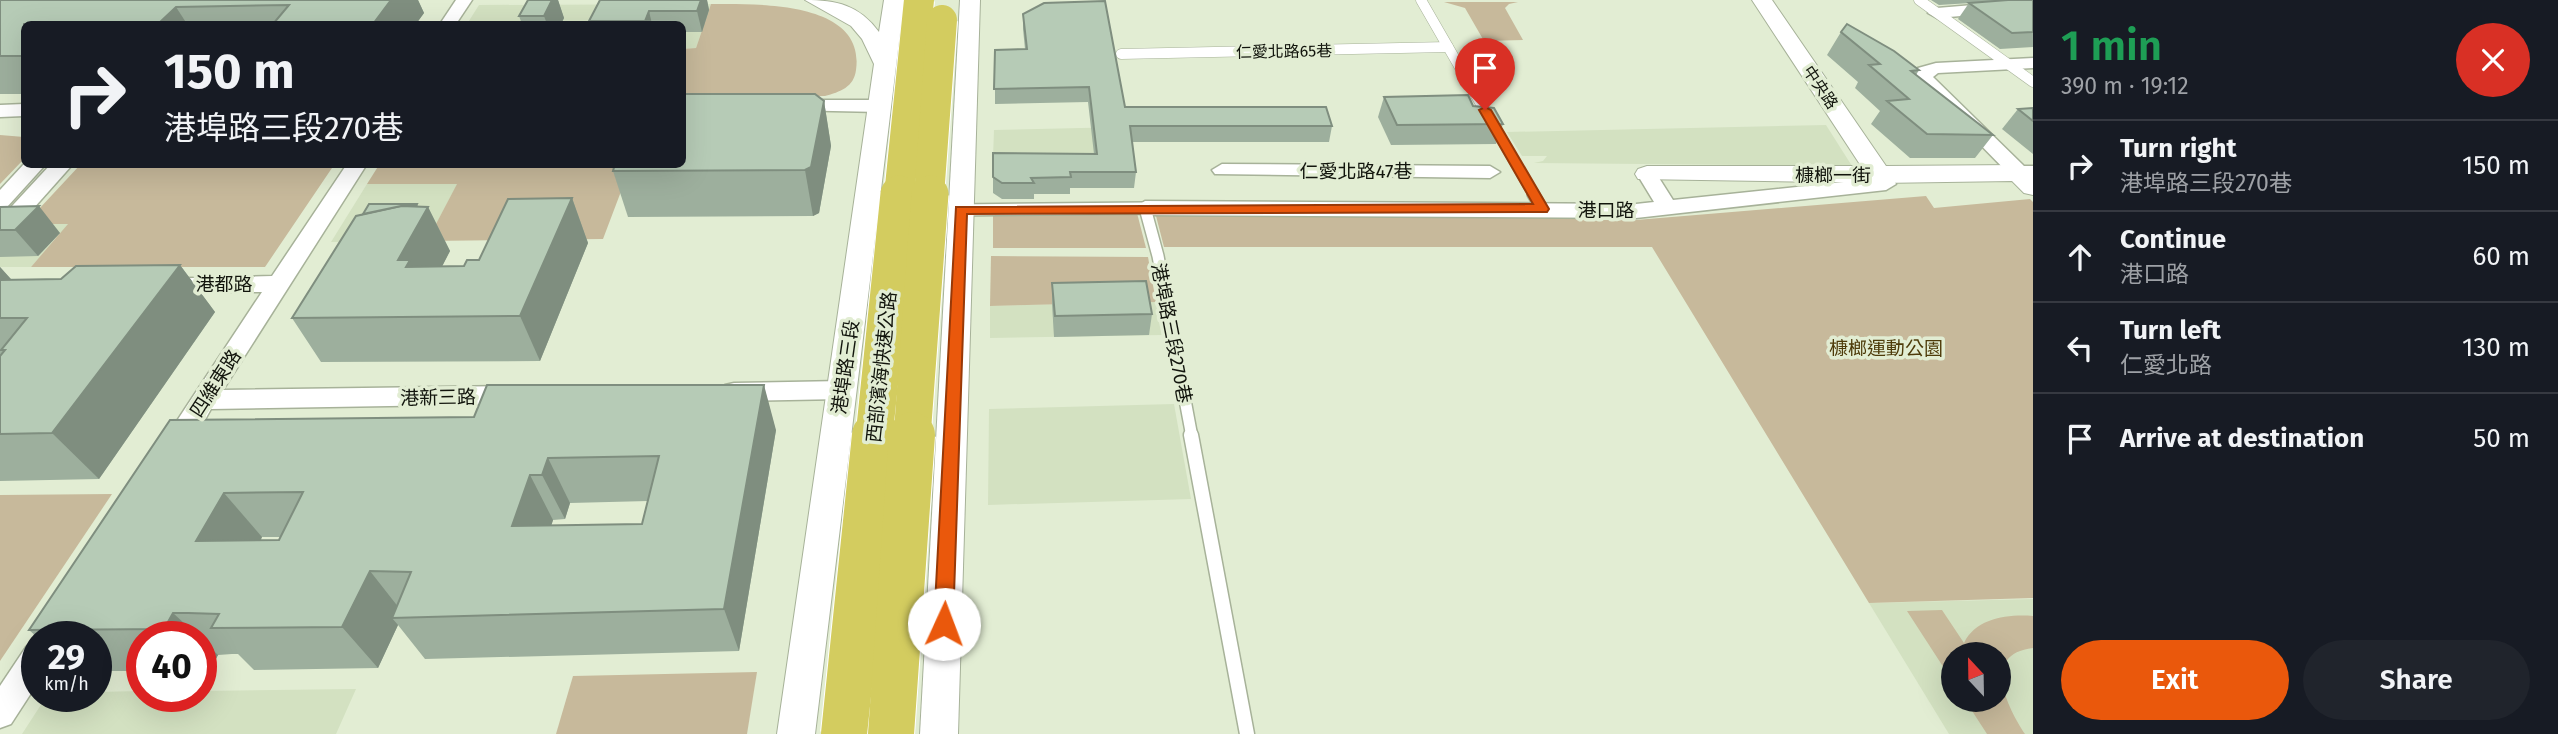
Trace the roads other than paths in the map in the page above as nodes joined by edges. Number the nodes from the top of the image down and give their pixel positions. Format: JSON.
{"nodes":[{"id":1,"x":464,"y":0,"type":"edge"},
{"id":2,"x":815,"y":0,"type":"edge"},
{"id":3,"x":894,"y":0,"type":"edge"},
{"id":4,"x":919,"y":0,"type":"edge"},
{"id":5,"x":944,"y":0,"type":"edge"},
{"id":6,"x":970,"y":0,"type":"edge"},
{"id":7,"x":1420,"y":0,"type":"edge"},
{"id":8,"x":1762,"y":0,"type":"edge"},
{"id":9,"x":1919,"y":0,"type":"edge"},
{"id":10,"x":2033,"y":5,"type":"edge"},
{"id":11,"x":1937,"y":13,"type":"junction"},
{"id":12,"x":450,"y":21,"type":"edge"},
{"id":13,"x":1448,"y":47,"type":"junction"},
{"id":14,"x":1121,"y":54,"type":"dead end"},
{"id":15,"x":886,"y":63,"type":"junction"},
{"id":16,"x":2033,"y":63,"type":"edge"},
{"id":17,"x":2008,"y":65,"type":"junction"},
{"id":18,"x":2033,"y":82,"type":"edge"},
{"id":19,"x":21,"y":110,"type":"edge"},
{"id":20,"x":0,"y":111,"type":"edge"},
{"id":21,"x":878,"y":113,"type":"junction"},
{"id":22,"x":781,"y":114,"type":"edge"},
{"id":23,"x":21,"y":125,"type":"edge"},
{"id":24,"x":0,"y":126,"type":"edge"},
{"id":25,"x":1364,"y":164,"type":"junction"},
{"id":26,"x":32,"y":168,"type":"edge"},
{"id":27,"x":60,"y":168,"type":"edge"},
{"id":28,"x":354,"y":168,"type":"edge"},
{"id":29,"x":1222,"y":170,"type":"dead end"},
{"id":30,"x":1490,"y":172,"type":"dead end"},
{"id":31,"x":1647,"y":174,"type":"joint"},
{"id":32,"x":1880,"y":175,"type":"junction"},
{"id":33,"x":2028,"y":177,"type":"edge"},
{"id":34,"x":0,"y":202,"type":"edge"},
{"id":35,"x":1145,"y":208,"type":"junction"},
{"id":36,"x":1381,"y":208,"type":"junction"},
{"id":37,"x":1667,"y":208,"type":"junction"},
{"id":38,"x":1542,"y":209,"type":"junction"},
{"id":39,"x":906,"y":210,"type":"dead end"},
{"id":40,"x":920,"y":210,"type":"dead end"},
{"id":41,"x":961,"y":210,"type":"junction"},
{"id":42,"x":866,"y":211,"type":"junction"},
{"id":43,"x":0,"y":232,"type":"edge"},
{"id":44,"x":138,"y":284,"type":"edge"},
{"id":45,"x":279,"y":284,"type":"junction"},
{"id":46,"x":842,"y":390,"type":"junction"},
{"id":47,"x":710,"y":392,"type":"edge"},
{"id":48,"x":543,"y":395,"type":"edge"},
{"id":49,"x":203,"y":400,"type":"junction"},
{"id":50,"x":159,"y":468,"type":"edge"},
{"id":51,"x":21,"y":681,"type":"edge"},
{"id":52,"x":0,"y":713,"type":"edge"},
{"id":53,"x":796,"y":734,"type":"edge"},
{"id":54,"x":844,"y":734,"type":"edge"},
{"id":55,"x":891,"y":734,"type":"edge"},
{"id":56,"x":939,"y":734,"type":"edge"},
{"id":57,"x":1247,"y":734,"type":"edge"}],
"edges":[{"from":1,"to":12,"type":"street"},
{"from":2,"to":15,"type":"street"},
{"from":3,"to":15,"type":"street","name":"港埠路三段"},
{"from":4,"to":54,"type":"highway","name":"西部濱海快速公路","bridge":true},
{"from":5,"to":55,"type":"highway","name":"西部濱海快速公路","bridge":true},
{"from":6,"to":41,"type":"street"},
{"from":7,"to":13,"type":"lane"},
{"from":8,"to":32,"type":"street","name":"中央路"},
{"from":9,"to":11,"type":"lane"},
{"from":10,"to":11,"type":"street"},
{"from":11,"to":17,"type":"lane"},
{"from":13,"to":14,"type":"lane","name":"仁愛北路65巷"},
{"from":13,"to":38,"type":"lane"},
{"from":15,"to":21,"type":"street","name":"港埠路三段"},
{"from":16,"to":17,"type":"street","name":"槺榔一街"},
{"from":17,"to":18,"type":"lane"},
{"from":17,"to":33,"type":"street","name":"槺榔一街"},
{"from":19,"to":20,"type":"street"},
{"from":21,"to":22,"type":"street"},
{"from":21,"to":42,"type":"street","name":"港埠路三段"},
{"from":23,"to":24,"type":"street"},
{"from":25,"to":29,"type":"street","name":"仁愛北路47巷"},
{"from":25,"to":30,"type":"street","name":"仁愛北路47巷"},
{"from":25,"to":36,"type":"street"},
{"from":26,"to":34,"type":"street"},
{"from":27,"to":43,"type":"street"},
{"from":28,"to":45,"type":"street","name":"四維東路"},
{"from":31,"to":32,"type":"street","name":"槺榔一街"},
{"from":31,"to":37,"type":"street"},
{"from":32,"to":33,"type":"street","name":"槺榔一街"},
{"from":32,"to":37,"type":"street","name":"港口路"},
{"from":35,"to":36,"type":"street","name":"港口路"},
{"from":35,"to":41,"type":"lane"},
{"from":35,"to":57,"type":"lane","name":"港埠路三段270巷"},
{"from":36,"to":38,"type":"street","name":"港口路"},
{"from":37,"to":38,"type":"street","name":"港口路"},
{"from":39,"to":42,"type":"lane"},
{"from":40,"to":41,"type":"lane"},
{"from":41,"to":56,"type":"street"},
{"from":42,"to":46,"type":"street","name":"港埠路三段"},
{"from":44,"to":45,"type":"street","name":"港都路"},
{"from":45,"to":49,"type":"street","name":"四維東路"},
{"from":46,"to":47,"type":"street"},
{"from":46,"to":53,"type":"street","name":"港埠路三段"},
{"from":48,"to":49,"type":"street","name":"港新三路"},
{"from":49,"to":50,"type":"street","name":"四維東路"},
{"from":51,"to":52,"type":"street"}]}
